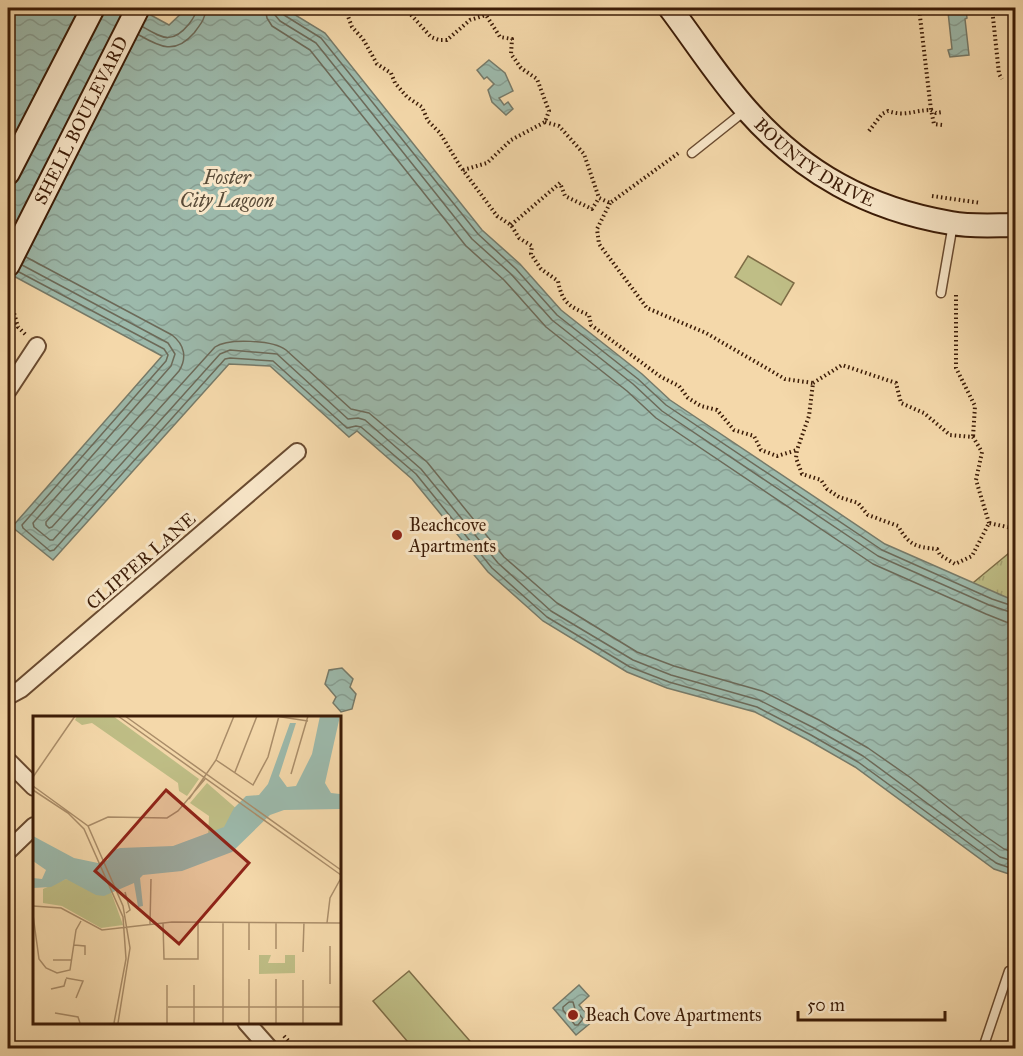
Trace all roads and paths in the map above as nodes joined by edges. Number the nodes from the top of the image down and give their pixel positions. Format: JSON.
{"nodes":[{"id":1,"x":93,"y":8,"type":"edge"},
{"id":2,"x":138,"y":8,"type":"edge"},
{"id":3,"x":340,"y":8,"type":"edge"},
{"id":4,"x":351,"y":8,"type":"edge"},
{"id":5,"x":405,"y":8,"type":"edge"},
{"id":6,"x":490,"y":8,"type":"edge"},
{"id":7,"x":670,"y":8,"type":"edge"},
{"id":8,"x":919,"y":8,"type":"edge"},
{"id":9,"x":993,"y":9,"type":"edge"},
{"id":10,"x":1016,"y":9,"type":"edge"},
{"id":11,"x":346,"y":11,"type":"junction"},
{"id":12,"x":486,"y":15,"type":"junction"},
{"id":13,"x":1002,"y":79,"type":"dead end"},
{"id":14,"x":746,"y":109,"type":"junction"},
{"id":15,"x":932,"y":110,"type":"junction"},
{"id":16,"x":943,"y":112,"type":"dead end"},
{"id":17,"x":544,"y":122,"type":"junction"},
{"id":18,"x":942,"y":125,"type":"dead end"},
{"id":19,"x":868,"y":131,"type":"dead end"},
{"id":20,"x":690,"y":150,"type":"joint"},
{"id":21,"x":463,"y":170,"type":"junction"},
{"id":22,"x":8,"y":174,"type":"edge"},
{"id":23,"x":923,"y":195,"type":"dead end"},
{"id":24,"x":599,"y":198,"type":"junction"},
{"id":25,"x":610,"y":203,"type":"junction"},
{"id":26,"x":988,"y":203,"type":"dead end"},
{"id":27,"x":953,"y":224,"type":"junction"},
{"id":28,"x":511,"y":225,"type":"junction"},
{"id":29,"x":1016,"y":225,"type":"edge"},
{"id":30,"x":8,"y":264,"type":"edge"},
{"id":31,"x":941,"y":293,"type":"dead end"},
{"id":32,"x":956,"y":295,"type":"dead end"},
{"id":33,"x":8,"y":297,"type":"edge"},
{"id":34,"x":16,"y":321,"type":"junction"},
{"id":35,"x":8,"y":336,"type":"edge"},
{"id":36,"x":37,"y":346,"type":"joint"},
{"id":37,"x":813,"y":383,"type":"junction"},
{"id":38,"x":8,"y":390,"type":"edge"},
{"id":39,"x":973,"y":437,"type":"junction"},
{"id":40,"x":796,"y":450,"type":"junction"},
{"id":41,"x":297,"y":453,"type":"dead end"},
{"id":42,"x":989,"y":523,"type":"junction"},
{"id":43,"x":1016,"y":529,"type":"edge"},
{"id":44,"x":8,"y":696,"type":"edge"},
{"id":45,"x":8,"y":761,"type":"edge"},
{"id":46,"x":33,"y":787,"type":"edge"},
{"id":47,"x":33,"y":827,"type":"edge"},
{"id":48,"x":8,"y":851,"type":"edge"},
{"id":49,"x":1009,"y":970,"type":"dead end"},
{"id":50,"x":247,"y":1023,"type":"edge"},
{"id":51,"x":269,"y":1048,"type":"edge"},
{"id":52,"x":983,"y":1048,"type":"edge"}],
"edges":[{"from":1,"to":22,"type":"main road"},
{"from":2,"to":30,"type":"main road","name":"SHELL BOULEVARD"},
{"from":3,"to":11,"type":"path"},
{"from":4,"to":11,"type":"path"},
{"from":5,"to":12,"type":"path"},
{"from":6,"to":12,"type":"path"},
{"from":7,"to":14,"type":"main road","name":"BOUNTY DRIVE"},
{"from":8,"to":15,"type":"path"},
{"from":9,"to":10,"type":"path"},
{"from":9,"to":13,"type":"path"},
{"from":11,"to":21,"type":"path"},
{"from":12,"to":17,"type":"path"},
{"from":14,"to":20,"type":"lane"},
{"from":14,"to":27,"type":"main road","name":"BOUNTY DRIVE"},
{"from":15,"to":16,"type":"path"},
{"from":15,"to":18,"type":"path"},
{"from":15,"to":19,"type":"path"},
{"from":17,"to":21,"type":"path"},
{"from":17,"to":24,"type":"path"},
{"from":20,"to":25,"type":"path"},
{"from":21,"to":28,"type":"path"},
{"from":23,"to":26,"type":"path"},
{"from":24,"to":25,"type":"path"},
{"from":24,"to":28,"type":"path"},
{"from":25,"to":37,"type":"path"},
{"from":27,"to":29,"type":"main road","name":"BOUNTY DRIVE"},
{"from":27,"to":31,"type":"lane"},
{"from":28,"to":40,"type":"path"},
{"from":32,"to":39,"type":"path"},
{"from":33,"to":34,"type":"path"},
{"from":34,"to":35,"type":"path"},
{"from":34,"to":36,"type":"path"},
{"from":36,"to":38,"type":"street"},
{"from":37,"to":39,"type":"path"},
{"from":37,"to":40,"type":"path"},
{"from":39,"to":42,"type":"path"},
{"from":40,"to":42,"type":"path"},
{"from":41,"to":44,"type":"street","name":"CLIPPER LANE"},
{"from":42,"to":43,"type":"path"},
{"from":45,"to":46,"type":"street"},
{"from":47,"to":48,"type":"street"},
{"from":49,"to":52,"type":"lane"},
{"from":50,"to":51,"type":"street"}]}
